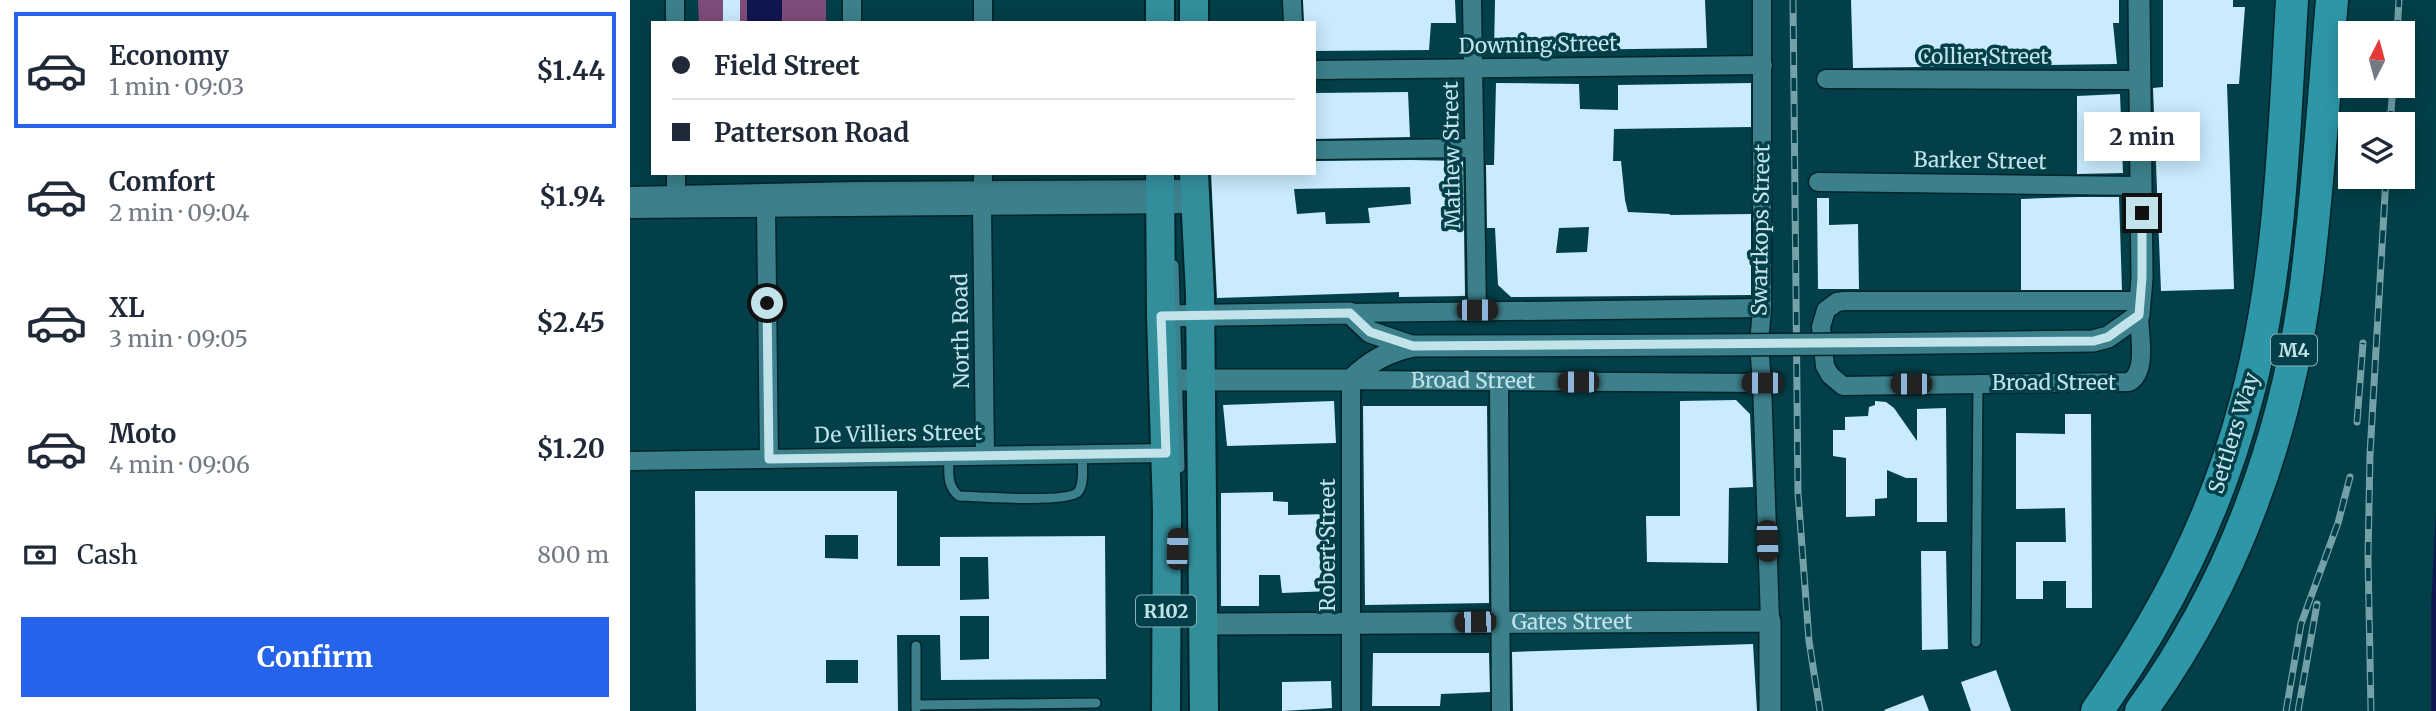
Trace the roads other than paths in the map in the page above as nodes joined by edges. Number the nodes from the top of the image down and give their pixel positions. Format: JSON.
{"nodes":[{"id":1,"x":675,"y":0,"type":"edge"},
{"id":2,"x":852,"y":0,"type":"edge"},
{"id":3,"x":983,"y":0,"type":"edge"},
{"id":4,"x":1160,"y":0,"type":"edge"},
{"id":5,"x":1194,"y":0,"type":"edge"},
{"id":6,"x":1292,"y":0,"type":"edge"},
{"id":7,"x":1472,"y":0,"type":"edge"},
{"id":8,"x":1762,"y":0,"type":"edge"},
{"id":9,"x":2139,"y":0,"type":"edge"},
{"id":10,"x":2292,"y":0,"type":"edge"},
{"id":11,"x":2332,"y":0,"type":"edge"},
{"id":12,"x":676,"y":21,"type":"edge"},
{"id":13,"x":852,"y":21,"type":"edge"},
{"id":14,"x":983,"y":21,"type":"edge"},
{"id":15,"x":1160,"y":21,"type":"edge"},
{"id":16,"x":1194,"y":21,"type":"edge"},
{"id":17,"x":1293,"y":21,"type":"edge"},
{"id":18,"x":1763,"y":65,"type":"junction"},
{"id":19,"x":1473,"y":68,"type":"junction"},
{"id":20,"x":1316,"y":70,"type":"edge"},
{"id":21,"x":1826,"y":79,"type":"dead end"},
{"id":22,"x":2140,"y":80,"type":"junction"},
{"id":23,"x":1474,"y":148,"type":"junction"},
{"id":24,"x":1316,"y":150,"type":"edge"},
{"id":25,"x":676,"y":175,"type":"edge"},
{"id":26,"x":1818,"y":181,"type":"dead end"},
{"id":27,"x":855,"y":182,"type":"edge"},
{"id":28,"x":2142,"y":186,"type":"junction"},
{"id":29,"x":983,"y":190,"type":"edge"},
{"id":30,"x":1177,"y":191,"type":"edge"},
{"id":31,"x":676,"y":195,"type":"junction"},
{"id":32,"x":630,"y":196,"type":"edge"},
{"id":33,"x":766,"y":208,"type":"junction"},
{"id":34,"x":630,"y":209,"type":"edge"},
{"id":35,"x":1187,"y":240,"type":"dead end"},
{"id":36,"x":1174,"y":254,"type":"dead end"},
{"id":37,"x":1762,"y":308,"type":"junction"},
{"id":38,"x":2139,"y":308,"type":"junction"},
{"id":39,"x":1477,"y":310,"type":"junction"},
{"id":40,"x":1350,"y":313,"type":"junction"},
{"id":41,"x":1183,"y":314,"type":"junction"},
{"id":42,"x":1413,"y":346,"type":"junction"},
{"id":43,"x":1351,"y":380,"type":"junction"},
{"id":44,"x":1185,"y":381,"type":"junction"},
{"id":45,"x":1499,"y":382,"type":"junction"},
{"id":46,"x":1762,"y":383,"type":"junction"},
{"id":47,"x":1978,"y":383,"type":"junction"},
{"id":48,"x":985,"y":454,"type":"junction"},
{"id":49,"x":1082,"y":454,"type":"junction"},
{"id":50,"x":949,"y":455,"type":"junction"},
{"id":51,"x":769,"y":459,"type":"junction"},
{"id":52,"x":630,"y":461,"type":"edge"},
{"id":53,"x":1173,"y":465,"type":"junction"},
{"id":54,"x":1178,"y":530,"type":"dead end"},
{"id":55,"x":1770,"y":621,"type":"junction"},
{"id":56,"x":1500,"y":622,"type":"junction"},
{"id":57,"x":1351,"y":623,"type":"junction"},
{"id":58,"x":1204,"y":624,"type":"junction"},
{"id":59,"x":1976,"y":642,"type":"dead end"},
{"id":60,"x":916,"y":646,"type":"dead end"},
{"id":61,"x":2167,"y":676,"type":"junction"},
{"id":62,"x":1096,"y":702,"type":"dead end"},
{"id":63,"x":916,"y":708,"type":"edge"},
{"id":64,"x":1166,"y":711,"type":"edge"},
{"id":65,"x":1177,"y":711,"type":"edge"},
{"id":66,"x":1204,"y":711,"type":"edge"},
{"id":67,"x":1351,"y":711,"type":"edge"},
{"id":68,"x":1501,"y":711,"type":"edge"},
{"id":69,"x":1770,"y":711,"type":"edge"},
{"id":70,"x":2097,"y":711,"type":"edge"},
{"id":71,"x":2141,"y":711,"type":"edge"},
{"id":72,"x":2152,"y":711,"type":"edge"}],
"edges":[{"from":1,"to":12,"type":"street"},
{"from":2,"to":13,"type":"street"},
{"from":3,"to":14,"type":"street"},
{"from":4,"to":15,"type":"main road"},
{"from":5,"to":16,"type":"main road"},
{"from":6,"to":17,"type":"street"},
{"from":7,"to":19,"type":"street","name":"Mathew Street"},
{"from":8,"to":18,"type":"street","name":"Swartkops Street"},
{"from":9,"to":22,"type":"street"},
{"from":10,"to":70,"type":"highway","name":"Settlers Way","number":"M4"},
{"from":11,"to":61,"type":"highway","name":"Settlers Way","number":"M4"},
{"from":18,"to":19,"type":"street","name":"Downing Street"},
{"from":18,"to":37,"type":"street","name":"Swartkops Street"},
{"from":19,"to":20,"type":"street","name":"Downing Street"},
{"from":19,"to":23,"type":"street","name":"Mathew Street"},
{"from":21,"to":22,"type":"street","name":"Collier Street"},
{"from":22,"to":28,"type":"street"},
{"from":23,"to":24,"type":"street"},
{"from":23,"to":39,"type":"street","name":"Mathew Street"},
{"from":25,"to":31,"type":"street"},
{"from":26,"to":28,"type":"street","name":"Barker Street"},
{"from":27,"to":29,"type":"street"},
{"from":27,"to":31,"type":"street"},
{"from":28,"to":38,"type":"street"},
{"from":29,"to":30,"type":"street"},
{"from":29,"to":33,"type":"street"},
{"from":29,"to":48,"type":"street","name":"North Road"},
{"from":30,"to":35,"type":"lane"},
{"from":30,"to":41,"type":"main road","number":"R102"},
{"from":30,"to":41,"type":"main road","number":"R102"},
{"from":31,"to":32,"type":"street"},
{"from":33,"to":34,"type":"street"},
{"from":33,"to":51,"type":"street"},
{"from":36,"to":41,"type":"lane"},
{"from":37,"to":39,"type":"street"},
{"from":37,"to":46,"type":"street","name":"Swartkops Street"},
{"from":38,"to":42,"type":"street","name":"Broad Street","bridge":true},
{"from":38,"to":47,"type":"street","name":"Broad Street"},
{"from":38,"to":47,"type":"street","name":"Broad Street"},
{"from":39,"to":40,"type":"street"},
{"from":40,"to":41,"type":"street"},
{"from":40,"to":42,"type":"street","name":"Broad Street"},
{"from":41,"to":44,"type":"main road","number":"R102"},
{"from":41,"to":44,"type":"main road","number":"R102"},
{"from":42,"to":43,"type":"street","name":"Broad Street"},
{"from":43,"to":44,"type":"street","name":"Broad Street"},
{"from":43,"to":45,"type":"street","name":"Broad Street"},
{"from":43,"to":57,"type":"street","name":"Robert Street"},
{"from":44,"to":53,"type":"main road","number":"R102"},
{"from":44,"to":58,"type":"main road","number":"R102"},
{"from":45,"to":46,"type":"street","name":"Broad Street"},
{"from":45,"to":56,"type":"street"},
{"from":46,"to":55,"type":"street","name":"Swartkops Street"},
{"from":47,"to":59,"type":"lane"},
{"from":48,"to":49,"type":"street","name":"De Villiers Street"},
{"from":48,"to":50,"type":"street","name":"De Villiers Street"},
{"from":49,"to":50,"type":"lane"},
{"from":49,"to":53,"type":"street","name":"De Villiers Street"},
{"from":50,"to":51,"type":"street","name":"De Villiers Street"},
{"from":51,"to":52,"type":"street","name":"De Villiers Street"},
{"from":53,"to":64,"type":"main road","number":"R102"},
{"from":54,"to":65,"type":"lane"},
{"from":55,"to":56,"type":"street","name":"Gates Street"},
{"from":55,"to":69,"type":"street","name":"Swartkops Street"},
{"from":56,"to":57,"type":"street","name":"Gates Street"},
{"from":56,"to":68,"type":"street"},
{"from":57,"to":58,"type":"street","name":"Gates Street"},
{"from":57,"to":67,"type":"street","name":"Robert Street"},
{"from":58,"to":66,"type":"main road","number":"R102"},
{"from":60,"to":63,"type":"lane"},
{"from":61,"to":71,"type":"highway","name":"Settlers Way","number":"M4"},
{"from":61,"to":72,"type":"highway"},
{"from":62,"to":63,"type":"lane"}]}
